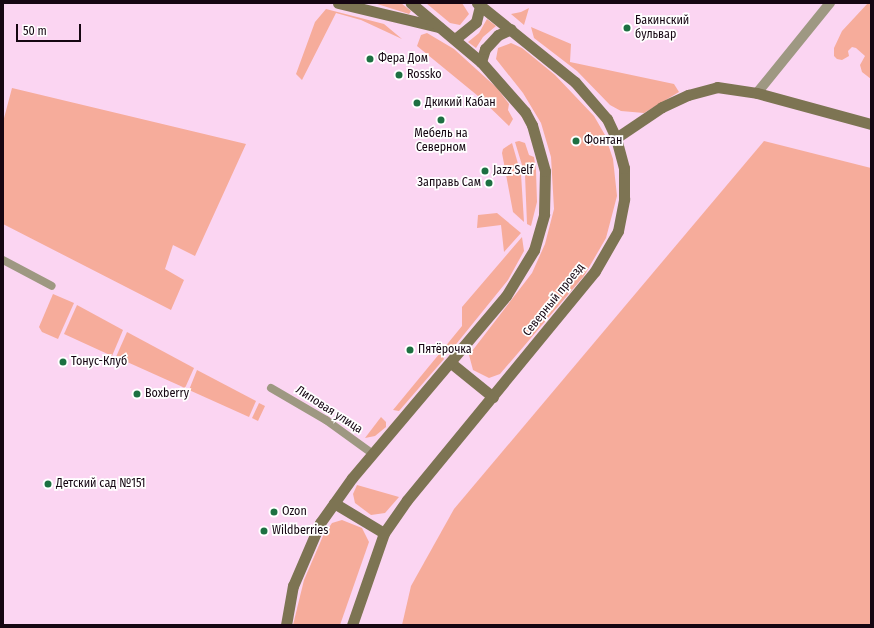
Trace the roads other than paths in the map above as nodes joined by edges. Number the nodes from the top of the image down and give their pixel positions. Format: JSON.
{"nodes":[{"id":1,"x":338,"y":3,"type":"edge"},
{"id":2,"x":411,"y":3,"type":"edge"},
{"id":3,"x":830,"y":3,"type":"edge"},
{"id":4,"x":479,"y":4,"type":"edge"},
{"id":5,"x":439,"y":27,"type":"junction"},
{"id":6,"x":511,"y":29,"type":"junction"},
{"id":7,"x":455,"y":39,"type":"junction"},
{"id":8,"x":481,"y":62,"type":"junction"},
{"id":9,"x":757,"y":93,"type":"junction"},
{"id":10,"x":871,"y":124,"type":"edge"},
{"id":11,"x":616,"y":138,"type":"junction"},
{"id":12,"x":3,"y":260,"type":"edge"},
{"id":13,"x":52,"y":286,"type":"dead end"},
{"id":14,"x":451,"y":363,"type":"junction"},
{"id":15,"x":271,"y":388,"type":"dead end"},
{"id":16,"x":493,"y":397,"type":"junction"},
{"id":17,"x":373,"y":454,"type":"junction"},
{"id":18,"x":334,"y":503,"type":"junction"},
{"id":19,"x":384,"y":533,"type":"junction"},
{"id":20,"x":286,"y":625,"type":"edge"},
{"id":21,"x":352,"y":625,"type":"edge"}],
"edges":[{"from":1,"to":5,"type":"main road"},
{"from":2,"to":5,"type":"main road"},
{"from":3,"to":9,"type":"street"},
{"from":4,"to":6,"type":"main road","name":"Северный проезд"},
{"from":4,"to":7,"type":"main road"},
{"from":5,"to":7,"type":"main road"},
{"from":6,"to":8,"type":"main road"},
{"from":6,"to":11,"type":"main road","name":"Северный проезд"},
{"from":7,"to":8,"type":"main road"},
{"from":8,"to":14,"type":"main road"},
{"from":9,"to":10,"type":"main road"},
{"from":9,"to":11,"type":"main road"},
{"from":11,"to":16,"type":"main road","name":"Северный проезд"},
{"from":12,"to":13,"type":"street"},
{"from":14,"to":16,"type":"main road"},
{"from":14,"to":17,"type":"main road"},
{"from":15,"to":17,"type":"street","name":"Липовая улица"},
{"from":16,"to":19,"type":"main road","name":"Северный проезд"},
{"from":17,"to":18,"type":"main road"},
{"from":18,"to":19,"type":"main road"},
{"from":18,"to":20,"type":"main road"},
{"from":19,"to":21,"type":"main road","name":"Северный проезд"}]}
